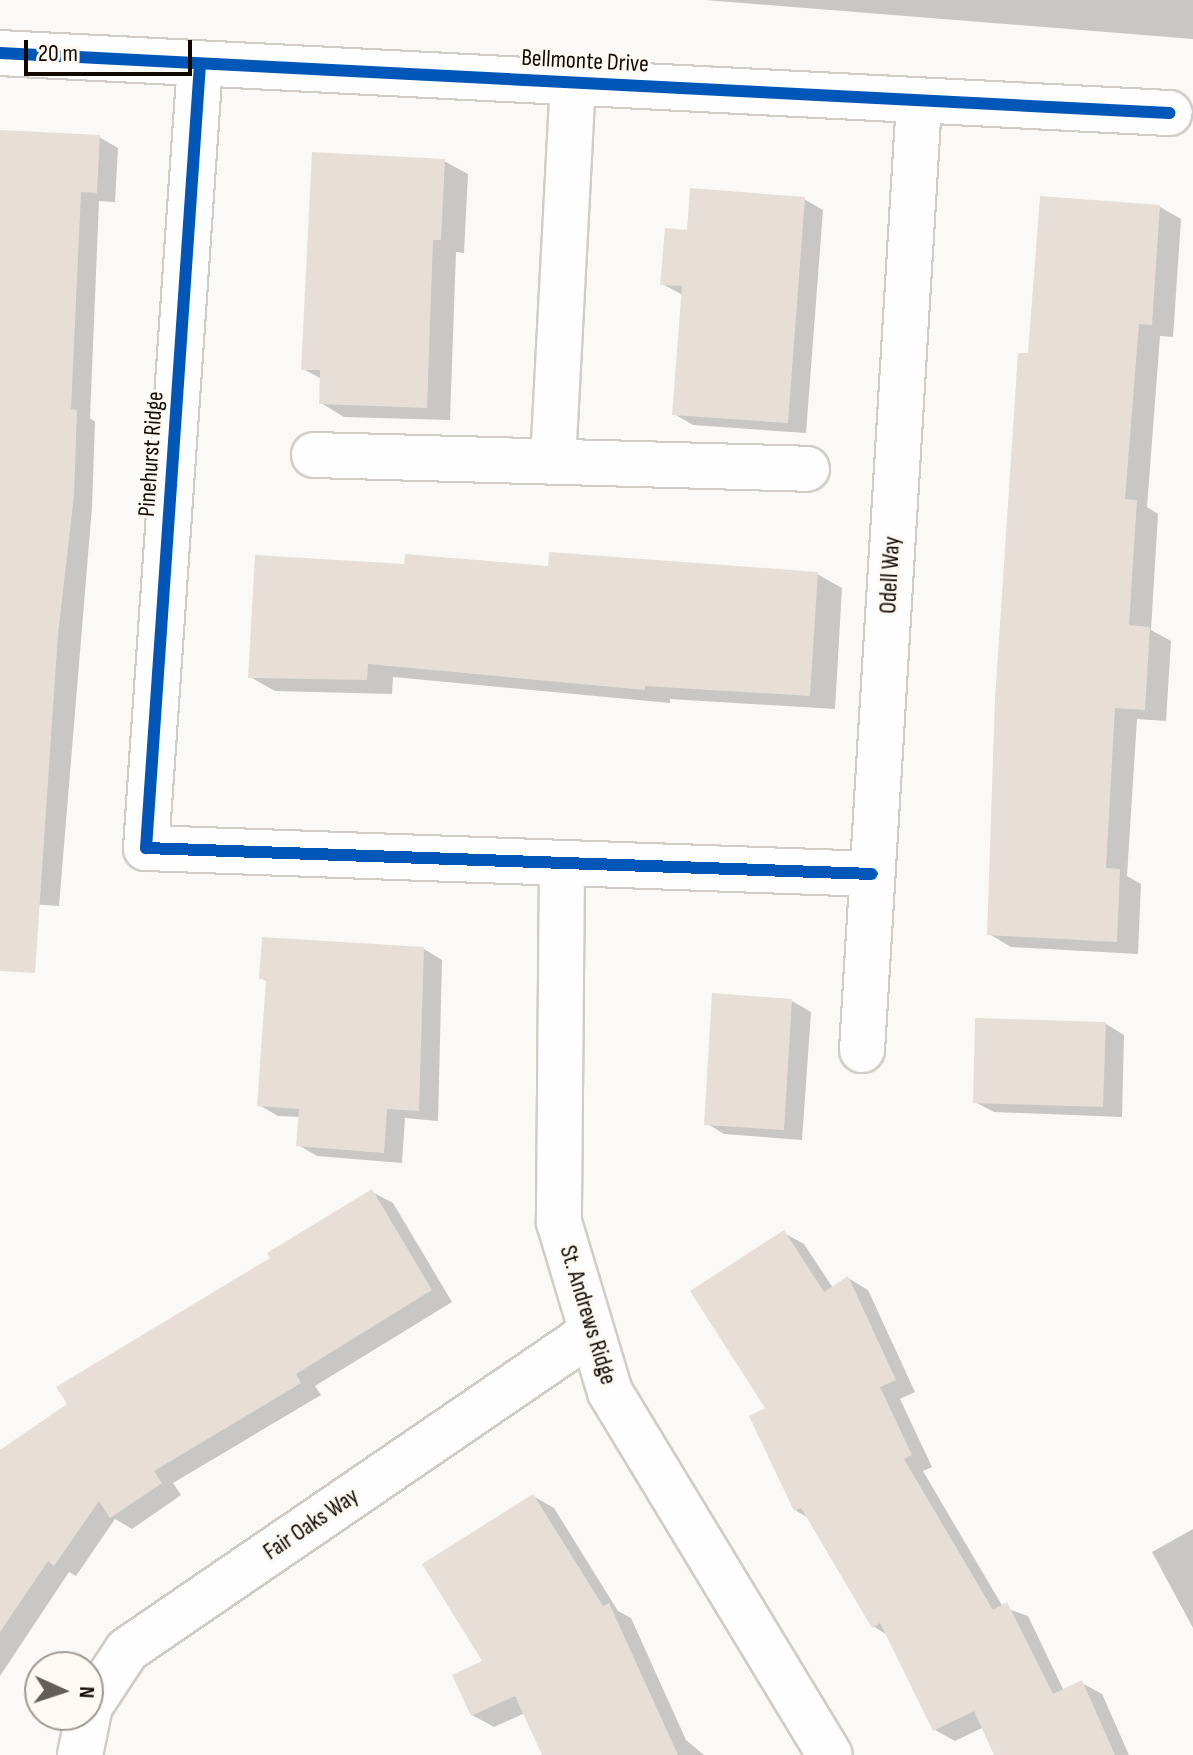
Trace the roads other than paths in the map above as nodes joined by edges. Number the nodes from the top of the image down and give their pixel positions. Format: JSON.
{"nodes":[{"id":1,"x":0,"y":53,"type":"edge"},
{"id":2,"x":200,"y":64,"type":"junction"},
{"id":3,"x":573,"y":82,"type":"junction"},
{"id":4,"x":919,"y":101,"type":"junction"},
{"id":5,"x":1169,"y":113,"type":"dead end"},
{"id":6,"x":314,"y":455,"type":"dead end"},
{"id":7,"x":553,"y":462,"type":"junction"},
{"id":8,"x":807,"y":469,"type":"dead end"},
{"id":9,"x":562,"y":863,"type":"junction"},
{"id":10,"x":872,"y":874,"type":"junction"},
{"id":11,"x":862,"y":1050,"type":"dead end"},
{"id":12,"x":592,"y":1332,"type":"junction"},
{"id":13,"x":80,"y":1755,"type":"edge"},
{"id":14,"x":830,"y":1755,"type":"edge"}],
"edges":[{"from":1,"to":2,"type":"street","name":"Bellmonte Drive"},
{"from":2,"to":3,"type":"street","name":"Bellmonte Drive"},
{"from":2,"to":9,"type":"street","name":"Pinehurst Ridge"},
{"from":3,"to":4,"type":"street","name":"Bellmonte Drive"},
{"from":3,"to":7,"type":"street"},
{"from":4,"to":5,"type":"street","name":"Bellmonte Drive"},
{"from":4,"to":10,"type":"street","name":"Odell Way"},
{"from":6,"to":7,"type":"street"},
{"from":7,"to":8,"type":"street"},
{"from":9,"to":10,"type":"street"},
{"from":9,"to":12,"type":"street","name":"St. Andrews Ridge"},
{"from":10,"to":11,"type":"street","name":"Odell Way"},
{"from":12,"to":13,"type":"street","name":"Fair Oaks Way"},
{"from":12,"to":14,"type":"street","name":"St. Andrews Ridge"}]}
